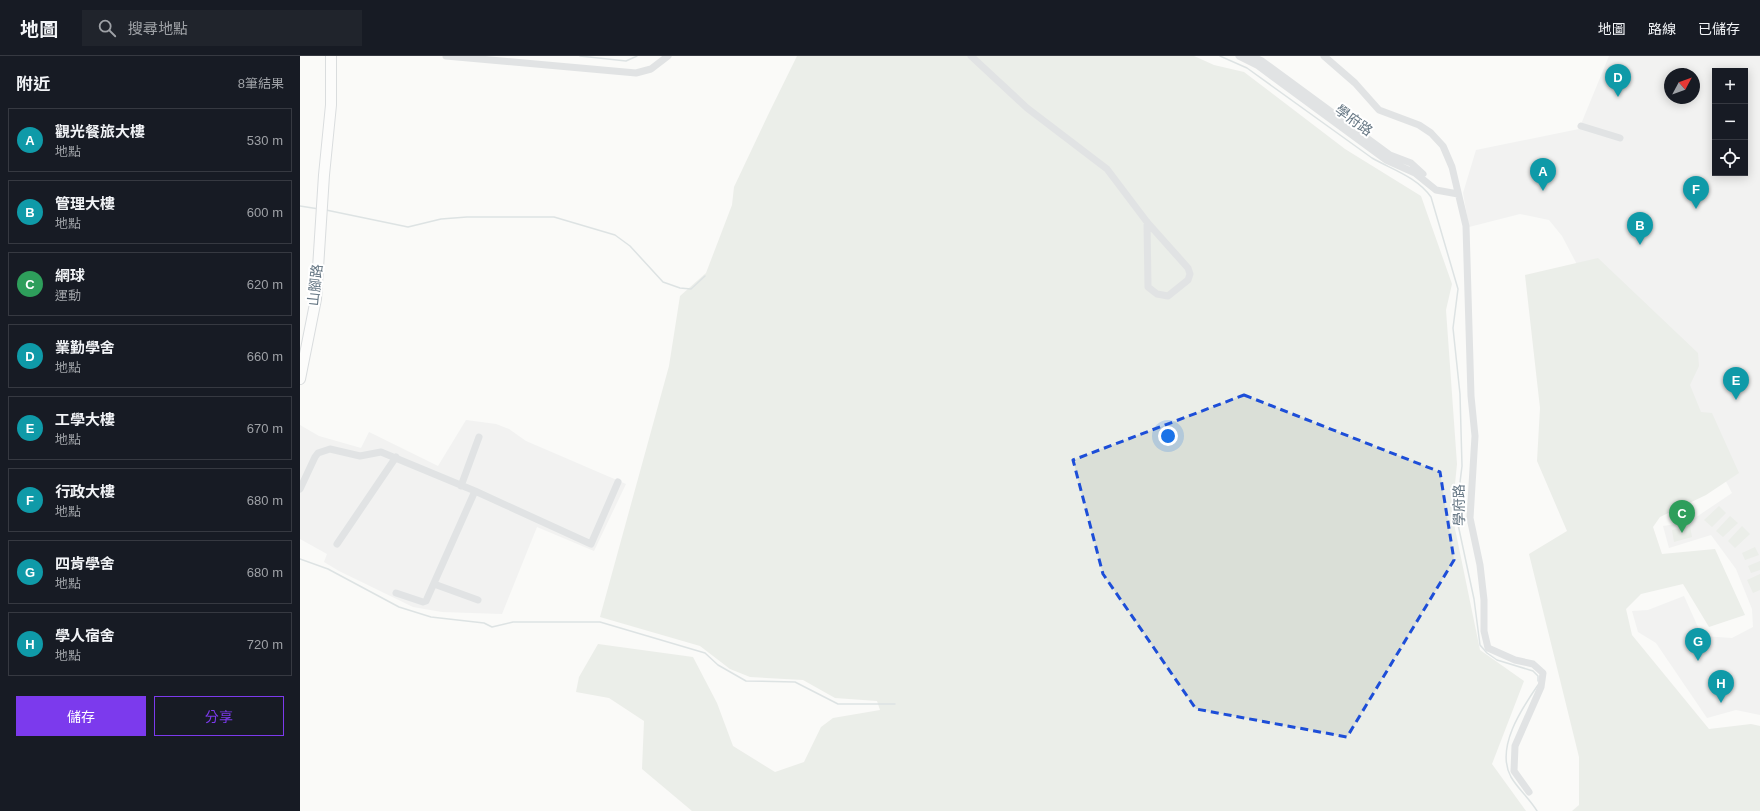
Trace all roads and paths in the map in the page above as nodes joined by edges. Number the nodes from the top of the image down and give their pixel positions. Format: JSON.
{"nodes":[{"id":1,"x":331,"y":56,"type":"edge"},
{"id":2,"x":449,"y":56,"type":"edge"},
{"id":3,"x":668,"y":56,"type":"edge"},
{"id":4,"x":971,"y":56,"type":"edge"},
{"id":5,"x":1240,"y":56,"type":"edge"},
{"id":6,"x":1251,"y":56,"type":"edge"},
{"id":7,"x":1324,"y":56,"type":"edge"},
{"id":8,"x":1581,"y":126,"type":"dead end"},
{"id":9,"x":1620,"y":138,"type":"dead end"},
{"id":10,"x":1457,"y":191,"type":"junction"},
{"id":11,"x":1147,"y":222,"type":"junction"},
{"id":12,"x":300,"y":379,"type":"edge"},
{"id":13,"x":479,"y":437,"type":"dead end"},
{"id":14,"x":396,"y":457,"type":"junction"},
{"id":15,"x":618,"y":482,"type":"dead end"},
{"id":16,"x":461,"y":486,"type":"junction"},
{"id":17,"x":300,"y":489,"type":"edge"},
{"id":18,"x":474,"y":491,"type":"junction"},
{"id":19,"x":337,"y":544,"type":"dead end"},
{"id":20,"x":434,"y":584,"type":"junction"},
{"id":21,"x":396,"y":594,"type":"dead end"},
{"id":22,"x":478,"y":600,"type":"dead end"},
{"id":23,"x":1529,"y":792,"type":"dead end"}],
"edges":[{"from":1,"to":12,"type":"main road","name":"山腳路"},
{"from":2,"to":3,"type":"street"},
{"from":4,"to":11,"type":"street"},
{"from":5,"to":10,"type":"street","name":"學府路"},
{"from":6,"to":10,"type":"street","name":"學府路"},
{"from":7,"to":10,"type":"street","name":"學府路"},
{"from":8,"to":9,"type":"street"},
{"from":10,"to":23,"type":"street","name":"學府路"},
{"from":11,"to":11,"type":"street"},
{"from":13,"to":16,"type":"street"},
{"from":14,"to":16,"type":"street"},
{"from":14,"to":17,"type":"street"},
{"from":14,"to":19,"type":"street"},
{"from":15,"to":18,"type":"street"},
{"from":16,"to":18,"type":"street"},
{"from":18,"to":20,"type":"street"},
{"from":20,"to":21,"type":"street"},
{"from":20,"to":22,"type":"street"}]}
